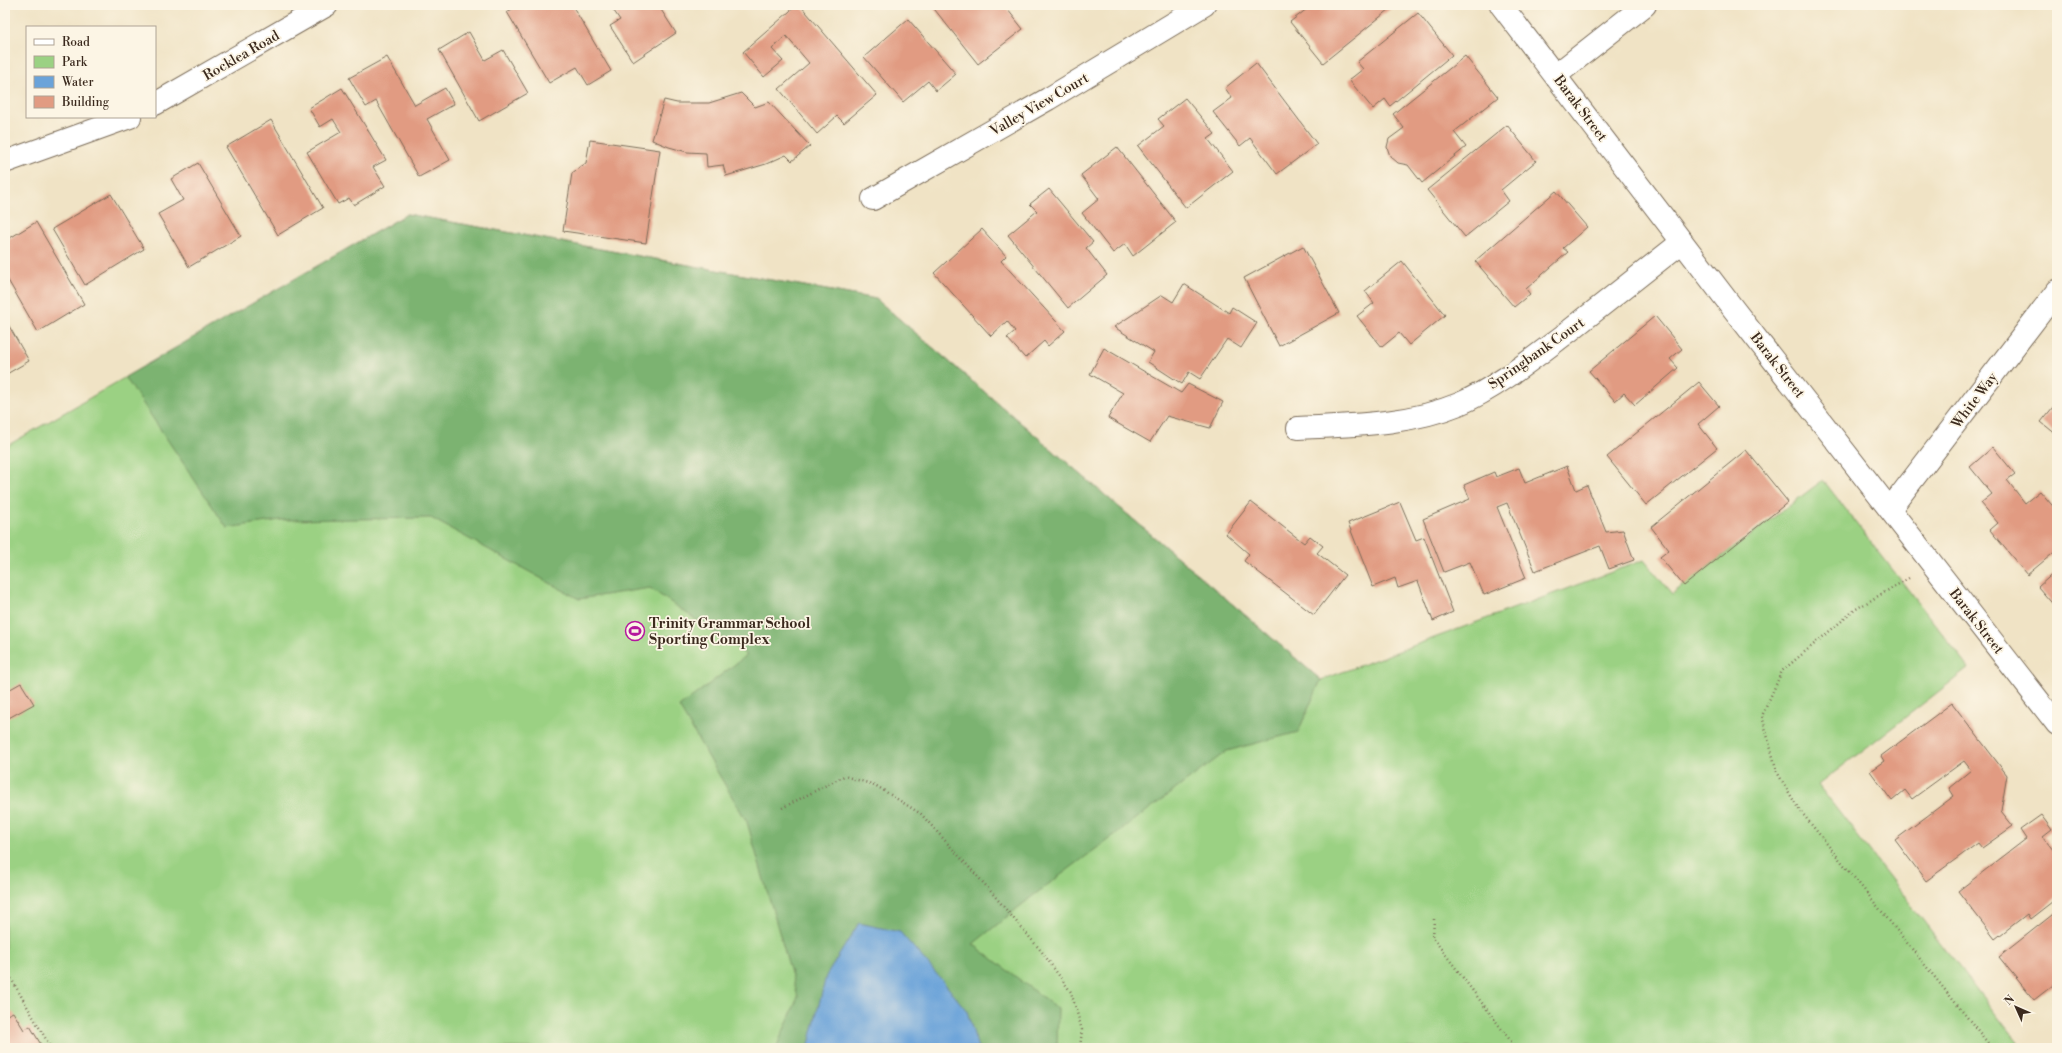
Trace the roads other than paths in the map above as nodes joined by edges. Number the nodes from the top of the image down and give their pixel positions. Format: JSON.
{"nodes":[{"id":1,"x":327,"y":5,"type":"edge"},
{"id":2,"x":1204,"y":5,"type":"edge"},
{"id":3,"x":1501,"y":5,"type":"edge"},
{"id":4,"x":1645,"y":5,"type":"edge"},
{"id":5,"x":1556,"y":76,"type":"junction"},
{"id":6,"x":156,"y":103,"type":"edge"},
{"id":7,"x":127,"y":118,"type":"edge"},
{"id":8,"x":5,"y":162,"type":"edge"},
{"id":9,"x":873,"y":199,"type":"dead end"},
{"id":10,"x":1682,"y":242,"type":"junction"},
{"id":11,"x":2057,"y":291,"type":"edge"},
{"id":12,"x":1298,"y":428,"type":"dead end"},
{"id":13,"x":1890,"y":509,"type":"junction"},
{"id":14,"x":2057,"y":724,"type":"edge"}],
"edges":[{"from":1,"to":6,"type":"street","name":"Rocklea Road"},
{"from":2,"to":9,"type":"street","name":"Valley View Court"},
{"from":3,"to":5,"type":"street","name":"Barak Street"},
{"from":4,"to":5,"type":"street"},
{"from":5,"to":10,"type":"street","name":"Barak Street"},
{"from":7,"to":8,"type":"street"},
{"from":10,"to":12,"type":"street","name":"Springbank Court"},
{"from":10,"to":13,"type":"street","name":"Barak Street"},
{"from":11,"to":13,"type":"street","name":"White Way"},
{"from":13,"to":14,"type":"street","name":"Barak Street"}]}
